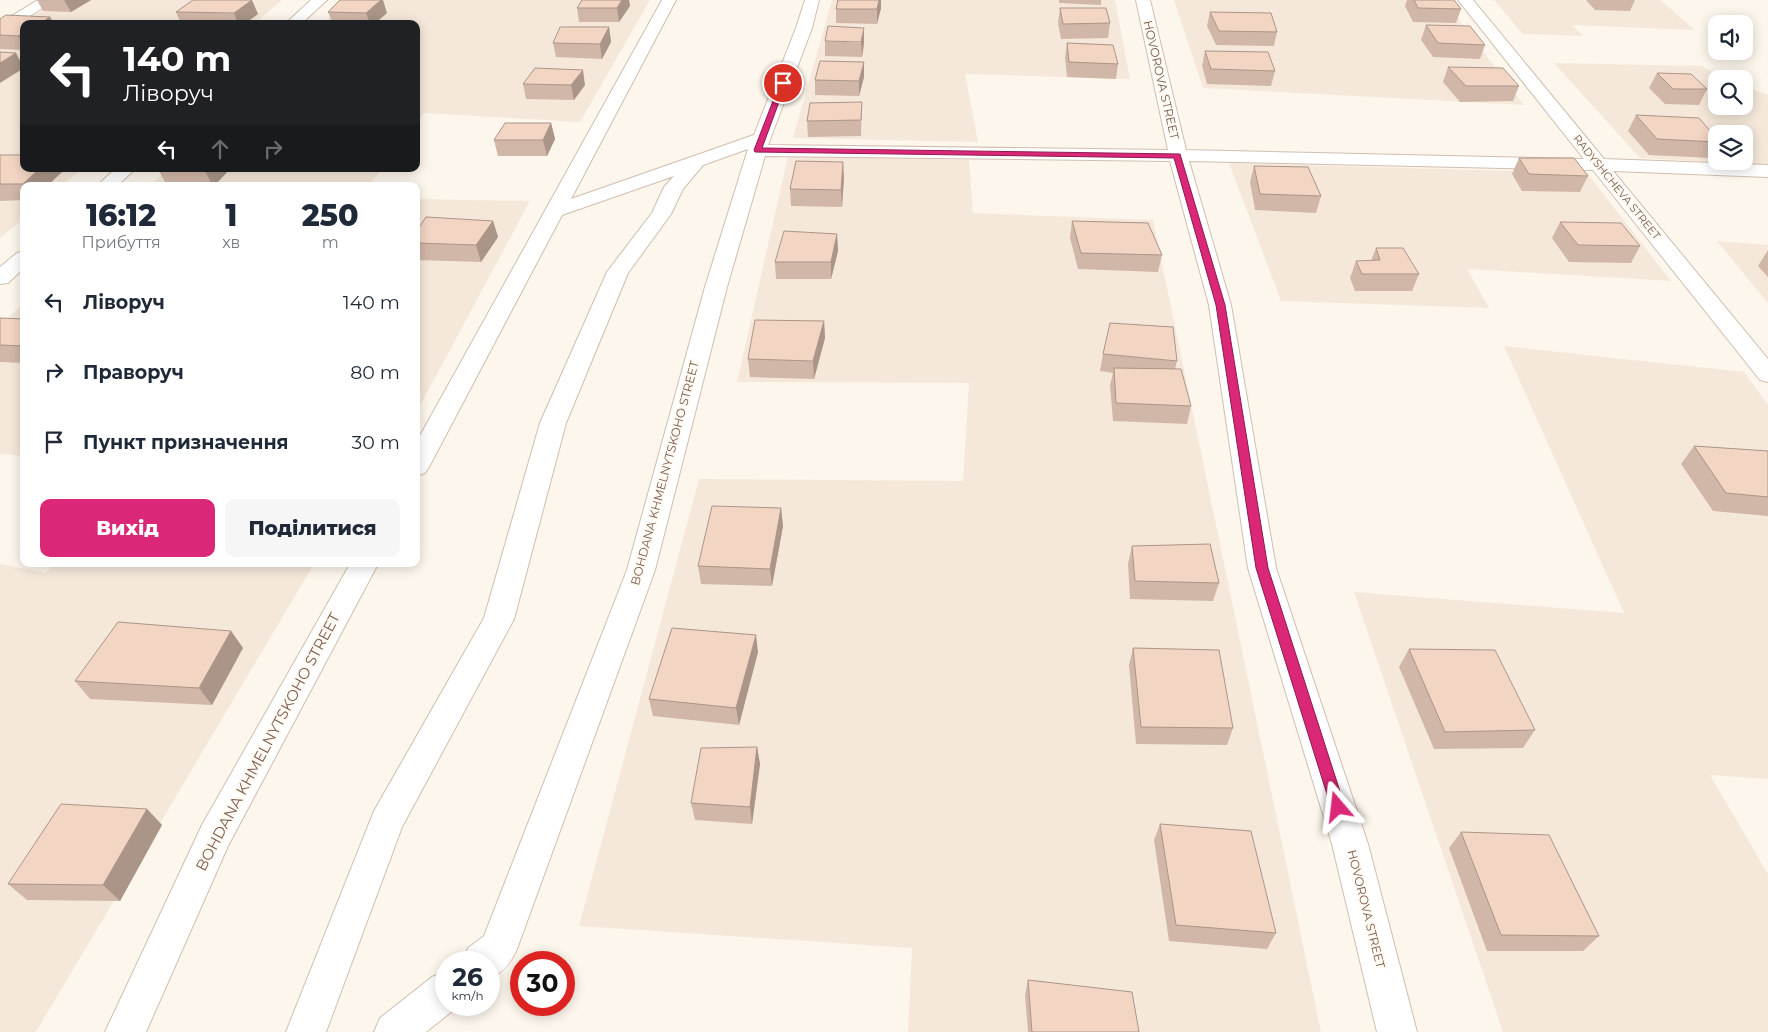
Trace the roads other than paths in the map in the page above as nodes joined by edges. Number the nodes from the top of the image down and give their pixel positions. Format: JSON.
{"nodes":[{"id":1,"x":48,"y":0,"type":"edge"},
{"id":2,"x":320,"y":0,"type":"edge"},
{"id":3,"x":669,"y":0,"type":"edge"},
{"id":4,"x":812,"y":0,"type":"edge"},
{"id":5,"x":1143,"y":0,"type":"edge"},
{"id":6,"x":1465,"y":0,"type":"edge"},
{"id":7,"x":297,"y":20,"type":"edge"},
{"id":8,"x":0,"y":29,"type":"edge"},
{"id":9,"x":760,"y":144,"type":"junction"},
{"id":10,"x":1178,"y":155,"type":"junction"},
{"id":11,"x":696,"y":162,"type":"junction"},
{"id":12,"x":1598,"y":165,"type":"junction"},
{"id":13,"x":1768,"y":171,"type":"edge"},
{"id":14,"x":122,"y":172,"type":"edge"},
{"id":15,"x":111,"y":182,"type":"edge"},
{"id":16,"x":556,"y":211,"type":"junction"},
{"id":17,"x":20,"y":261,"type":"edge"},
{"id":18,"x":0,"y":278,"type":"edge"},
{"id":19,"x":1768,"y":375,"type":"edge"},
{"id":20,"x":420,"y":460,"type":"edge"},
{"id":21,"x":362,"y":567,"type":"edge"},
{"id":22,"x":496,"y":951,"type":"edge"},
{"id":23,"x":435,"y":1000,"type":"edge"},
{"id":24,"x":126,"y":1032,"type":"edge"},
{"id":25,"x":306,"y":1032,"type":"edge"},
{"id":26,"x":394,"y":1032,"type":"edge"},
{"id":27,"x":1398,"y":1032,"type":"edge"}],
"edges":[{"from":1,"to":8,"type":"street"},
{"from":2,"to":7,"type":"street"},
{"from":3,"to":16,"type":"street"},
{"from":4,"to":9,"type":"street","name":"BOHDANA KHMELNYTSKOHO STREET"},
{"from":5,"to":10,"type":"street","name":"HOVOROVA STREET"},
{"from":6,"to":12,"type":"street","name":"RADYSHCHEVA STREET"},
{"from":9,"to":10,"type":"street"},
{"from":9,"to":11,"type":"street"},
{"from":9,"to":22,"type":"street","name":"BOHDANA KHMELNYTSKOHO STREET"},
{"from":10,"to":12,"type":"street"},
{"from":10,"to":27,"type":"street","name":"HOVOROVA STREET"},
{"from":11,"to":16,"type":"street"},
{"from":11,"to":25,"type":"street"},
{"from":12,"to":13,"type":"street"},
{"from":12,"to":19,"type":"street","name":"RADYSHCHEVA STREET"},
{"from":14,"to":15,"type":"street"},
{"from":16,"to":20,"type":"street"},
{"from":17,"to":18,"type":"street"},
{"from":21,"to":24,"type":"street","name":"BOHDANA KHMELNYTSKOHO STREET"},
{"from":23,"to":26,"type":"street"}]}
